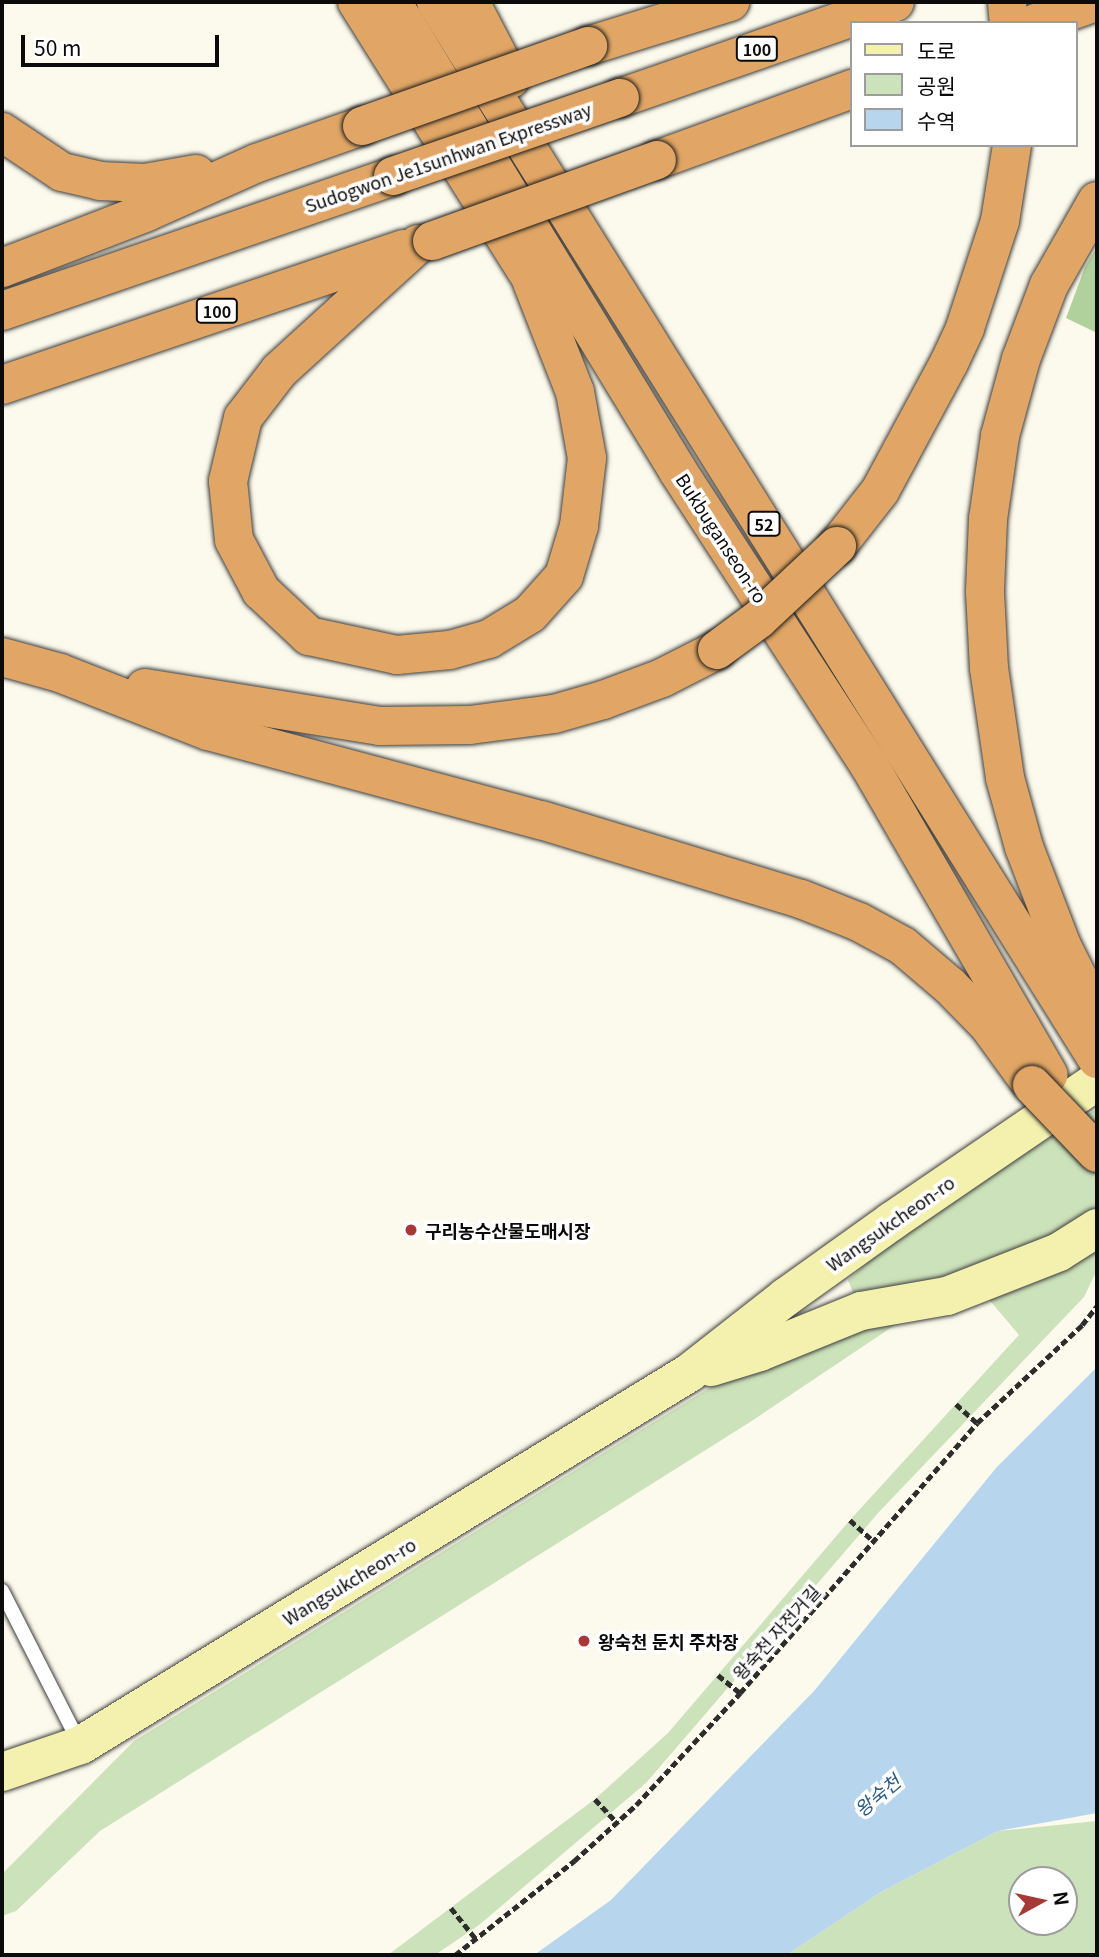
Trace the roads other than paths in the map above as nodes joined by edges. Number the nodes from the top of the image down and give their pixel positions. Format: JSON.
{"nodes":[{"id":1,"x":357,"y":2,"type":"edge"},
{"id":2,"x":392,"y":2,"type":"edge"},
{"id":3,"x":436,"y":2,"type":"edge"},
{"id":4,"x":470,"y":2,"type":"edge"},
{"id":5,"x":702,"y":2,"type":"edge"},
{"id":6,"x":730,"y":2,"type":"edge"},
{"id":7,"x":895,"y":2,"type":"edge"},
{"id":8,"x":1007,"y":2,"type":"edge"},
{"id":9,"x":1096,"y":2,"type":"edge"},
{"id":10,"x":1010,"y":21,"type":"edge"},
{"id":11,"x":1042,"y":21,"type":"edge"},
{"id":12,"x":588,"y":46,"type":"junction"},
{"id":13,"x":850,"y":90,"type":"edge"},
{"id":14,"x":2,"y":132,"type":"edge"},
{"id":15,"x":1012,"y":147,"type":"edge"},
{"id":16,"x":257,"y":163,"type":"junction"},
{"id":17,"x":1097,"y":201,"type":"edge"},
{"id":18,"x":425,"y":242,"type":"junction"},
{"id":19,"x":2,"y":268,"type":"edge"},
{"id":20,"x":532,"y":282,"type":"junction"},
{"id":21,"x":620,"y":296,"type":"junction"},
{"id":22,"x":2,"y":312,"type":"edge"},
{"id":23,"x":2,"y":384,"type":"edge"},
{"id":24,"x":678,"y":471,"type":"junction"},
{"id":25,"x":2,"y":657,"type":"edge"},
{"id":26,"x":60,"y":673,"type":"junction"},
{"id":27,"x":1096,"y":1051,"type":"edge"},
{"id":28,"x":1041,"y":1080,"type":"junction"},
{"id":29,"x":1097,"y":1152,"type":"edge"},
{"id":30,"x":1097,"y":1227,"type":"edge"},
{"id":31,"x":689,"y":1373,"type":"junction"},
{"id":32,"x":2,"y":1591,"type":"edge"},
{"id":33,"x":81,"y":1745,"type":"junction"},
{"id":34,"x":2,"y":1772,"type":"edge"}],
"edges":[{"from":1,"to":20,"type":"highway"},
{"from":2,"to":24,"type":"highway","name":"Bukbuganseon-ro","number":"52"},
{"from":3,"to":21,"type":"highway","number":"52"},
{"from":4,"to":21,"type":"highway"},
{"from":5,"to":12,"type":"highway"},
{"from":6,"to":12,"type":"highway"},
{"from":7,"to":22,"type":"highway","name":"Sudogwon Je1sunhwan Expressway","number":"100","bridge":true},
{"from":8,"to":10,"type":"highway"},
{"from":9,"to":11,"type":"highway"},
{"from":12,"to":16,"type":"highway","bridge":true},
{"from":13,"to":18,"type":"highway","number":"100","bridge":true},
{"from":14,"to":16,"type":"highway"},
{"from":15,"to":26,"type":"highway","bridge":true},
{"from":16,"to":19,"type":"highway"},
{"from":17,"to":27,"type":"highway"},
{"from":18,"to":20,"type":"highway"},
{"from":18,"to":23,"type":"highway","number":"100"},
{"from":20,"to":24,"type":"highway"},
{"from":21,"to":27,"type":"highway","number":"52"},
{"from":24,"to":28,"type":"highway","name":"Bukbuganseon-ro","number":"52"},
{"from":25,"to":26,"type":"highway"},
{"from":26,"to":28,"type":"highway"},
{"from":27,"to":31,"type":"street","name":"Wangsukcheon-ro"},
{"from":28,"to":29,"type":"highway","number":"52","bridge":true},
{"from":30,"to":31,"type":"street","name":"Wangsukcheon-ro"},
{"from":31,"to":33,"type":"street","name":"Wangsukcheon-ro"},
{"from":32,"to":33,"type":"lane"},
{"from":33,"to":34,"type":"street","name":"Wangsukcheon-ro"}]}
